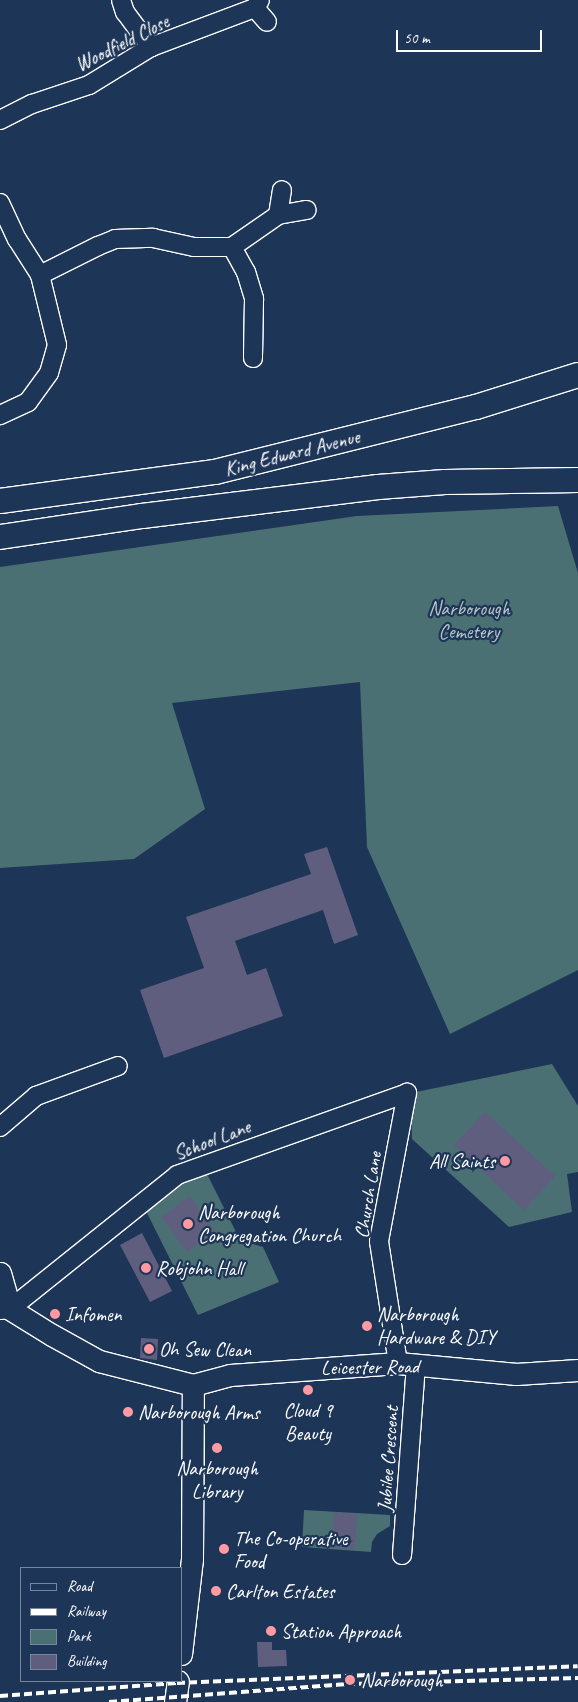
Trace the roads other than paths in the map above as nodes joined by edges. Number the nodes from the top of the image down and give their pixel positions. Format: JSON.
{"nodes":[{"id":1,"x":121,"y":0,"type":"edge"},
{"id":2,"x":258,"y":4,"type":"edge"},
{"id":3,"x":267,"y":22,"type":"dead end"},
{"id":4,"x":151,"y":48,"type":"junction"},
{"id":5,"x":0,"y":120,"type":"edge"},
{"id":6,"x":282,"y":190,"type":"dead end"},
{"id":7,"x":1,"y":207,"type":"edge"},
{"id":8,"x":307,"y":210,"type":"dead end"},
{"id":9,"x":278,"y":215,"type":"junction"},
{"id":10,"x":232,"y":247,"type":"junction"},
{"id":11,"x":40,"y":275,"type":"junction"},
{"id":12,"x":253,"y":358,"type":"dead end"},
{"id":13,"x":578,"y":375,"type":"edge"},
{"id":14,"x":0,"y":415,"type":"edge"},
{"id":15,"x":578,"y":480,"type":"edge"},
{"id":16,"x":0,"y":501,"type":"edge"},
{"id":17,"x":0,"y":537,"type":"edge"},
{"id":18,"x":118,"y":1066,"type":"dead end"},
{"id":19,"x":407,"y":1092,"type":"joint"},
{"id":20,"x":0,"y":1127,"type":"edge"},
{"id":21,"x":0,"y":1273,"type":"edge"},
{"id":22,"x":5,"y":1310,"type":"edge"},
{"id":23,"x":407,"y":1364,"type":"junction"},
{"id":24,"x":578,"y":1370,"type":"edge"},
{"id":25,"x":193,"y":1384,"type":"junction"},
{"id":26,"x":402,"y":1555,"type":"dead end"},
{"id":27,"x":182,"y":1645,"type":"edge"},
{"id":28,"x":178,"y":1682,"type":"edge"},
{"id":29,"x":175,"y":1702,"type":"edge"}],
"edges":[{"from":1,"to":4,"type":"street"},
{"from":2,"to":3,"type":"street"},
{"from":2,"to":4,"type":"street","name":"Woodfield Close"},
{"from":4,"to":5,"type":"street","name":"Woodfield Close"},
{"from":6,"to":9,"type":"street"},
{"from":7,"to":11,"type":"street"},
{"from":8,"to":9,"type":"street"},
{"from":9,"to":10,"type":"street"},
{"from":10,"to":11,"type":"street"},
{"from":10,"to":12,"type":"street"},
{"from":11,"to":14,"type":"street"},
{"from":13,"to":16,"type":"main road","name":"King Edward Avenue"},
{"from":15,"to":17,"type":"main road","name":"King Edward Avenue"},
{"from":18,"to":20,"type":"street"},
{"from":19,"to":22,"type":"street","name":"School Lane"},
{"from":19,"to":23,"type":"street","name":"Church Lane"},
{"from":21,"to":22,"type":"street"},
{"from":22,"to":25,"type":"street"},
{"from":23,"to":24,"type":"street","name":"Leicester Road"},
{"from":23,"to":25,"type":"street","name":"Leicester Road"},
{"from":23,"to":26,"type":"street","name":"Jubilee Crescent"},
{"from":25,"to":27,"type":"street"},
{"from":28,"to":29,"type":"street"}]}
